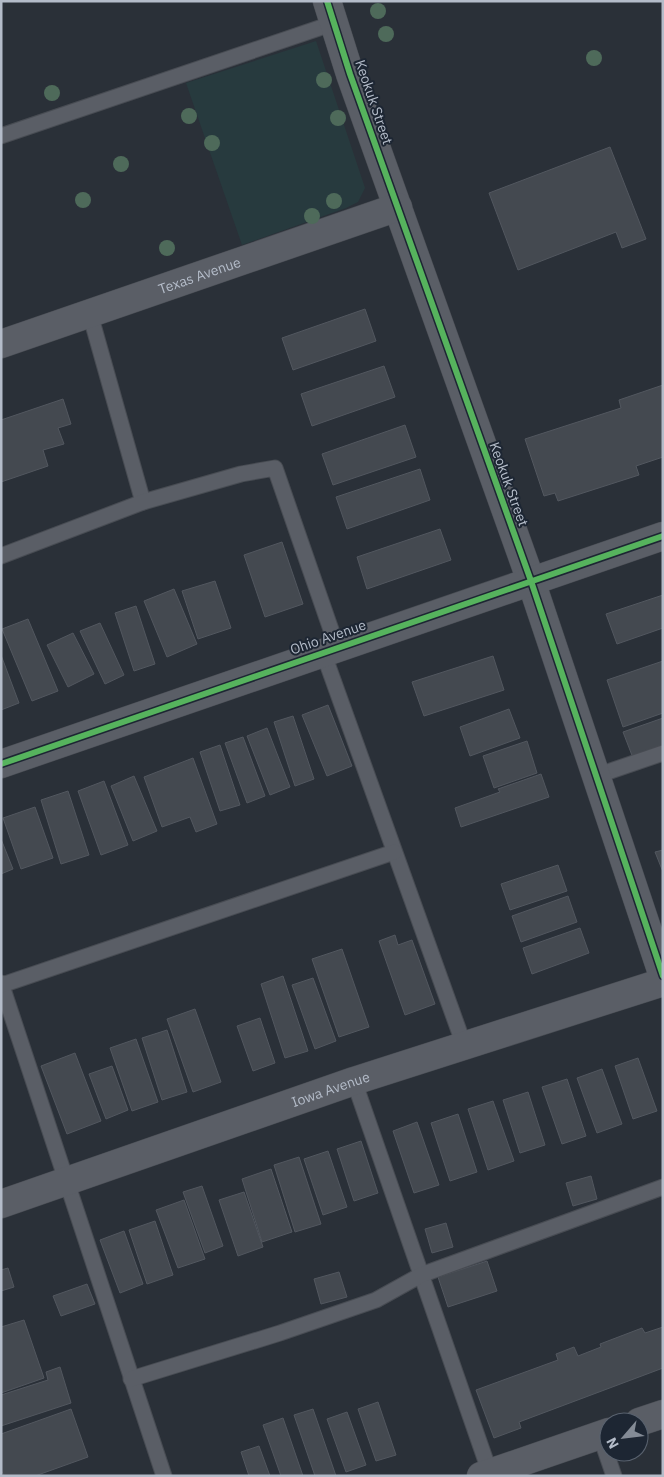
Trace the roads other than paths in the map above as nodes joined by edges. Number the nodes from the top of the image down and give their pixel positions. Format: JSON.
{"nodes":[{"id":1,"x":330,"y":12,"type":"edge"},
{"id":2,"x":1,"y":136,"type":"edge"},
{"id":3,"x":398,"y":207,"type":"junction"},
{"id":4,"x":90,"y":314,"type":"junction"},
{"id":5,"x":1,"y":344,"type":"edge"},
{"id":6,"x":143,"y":502,"type":"junction"},
{"id":7,"x":663,"y":536,"type":"edge"},
{"id":8,"x":1,"y":556,"type":"edge"},
{"id":9,"x":531,"y":581,"type":"junction"},
{"id":10,"x":330,"y":649,"type":"junction"},
{"id":11,"x":663,"y":753,"type":"edge"},
{"id":12,"x":1,"y":764,"type":"edge"},
{"id":13,"x":596,"y":776,"type":"junction"},
{"id":14,"x":394,"y":852,"type":"junction"},
{"id":15,"x":663,"y":976,"type":"edge"},
{"id":16,"x":663,"y":982,"type":"edge"},
{"id":17,"x":2,"y":984,"type":"edge"},
{"id":18,"x":464,"y":1045,"type":"junction"},
{"id":19,"x":354,"y":1080,"type":"junction"},
{"id":20,"x":66,"y":1181,"type":"junction"},
{"id":21,"x":663,"y":1188,"type":"edge"},
{"id":22,"x":1,"y":1204,"type":"edge"},
{"id":23,"x":421,"y":1275,"type":"junction"},
{"id":24,"x":131,"y":1379,"type":"junction"},
{"id":25,"x":663,"y":1414,"type":"edge"},
{"id":26,"x":649,"y":1419,"type":"edge"},
{"id":27,"x":599,"y":1436,"type":"edge"},
{"id":28,"x":611,"y":1462,"type":"edge"},
{"id":29,"x":486,"y":1474,"type":"edge"},
{"id":30,"x":164,"y":1476,"type":"edge"},
{"id":31,"x":614,"y":1476,"type":"edge"}],
"edges":[{"from":1,"to":2,"type":"lane"},
{"from":1,"to":3,"type":"street","name":"Keokuk Street"},
{"from":3,"to":4,"type":"street","name":"Texas Avenue"},
{"from":3,"to":9,"type":"street","name":"Keokuk Street"},
{"from":4,"to":5,"type":"street","name":"Texas Avenue"},
{"from":4,"to":6,"type":"lane"},
{"from":6,"to":8,"type":"lane"},
{"from":6,"to":10,"type":"lane"},
{"from":7,"to":9,"type":"street","name":"Ohio Avenue"},
{"from":9,"to":10,"type":"street","name":"Ohio Avenue"},
{"from":9,"to":13,"type":"street","name":"Keokuk Street"},
{"from":10,"to":12,"type":"street","name":"Ohio Avenue"},
{"from":10,"to":14,"type":"lane"},
{"from":11,"to":13,"type":"lane"},
{"from":13,"to":15,"type":"street","name":"Keokuk Street"},
{"from":14,"to":17,"type":"lane"},
{"from":14,"to":18,"type":"lane"},
{"from":16,"to":18,"type":"street","name":"Iowa Avenue"},
{"from":17,"to":20,"type":"lane"},
{"from":18,"to":19,"type":"street","name":"Iowa Avenue"},
{"from":19,"to":20,"type":"street","name":"Iowa Avenue"},
{"from":19,"to":23,"type":"lane"},
{"from":20,"to":22,"type":"street","name":"Iowa Avenue"},
{"from":20,"to":24,"type":"lane"},
{"from":21,"to":23,"type":"lane"},
{"from":23,"to":24,"type":"lane"},
{"from":23,"to":29,"type":"lane"},
{"from":24,"to":30,"type":"lane"},
{"from":25,"to":26,"type":"street"},
{"from":27,"to":29,"type":"street"},
{"from":28,"to":31,"type":"lane"}]}
